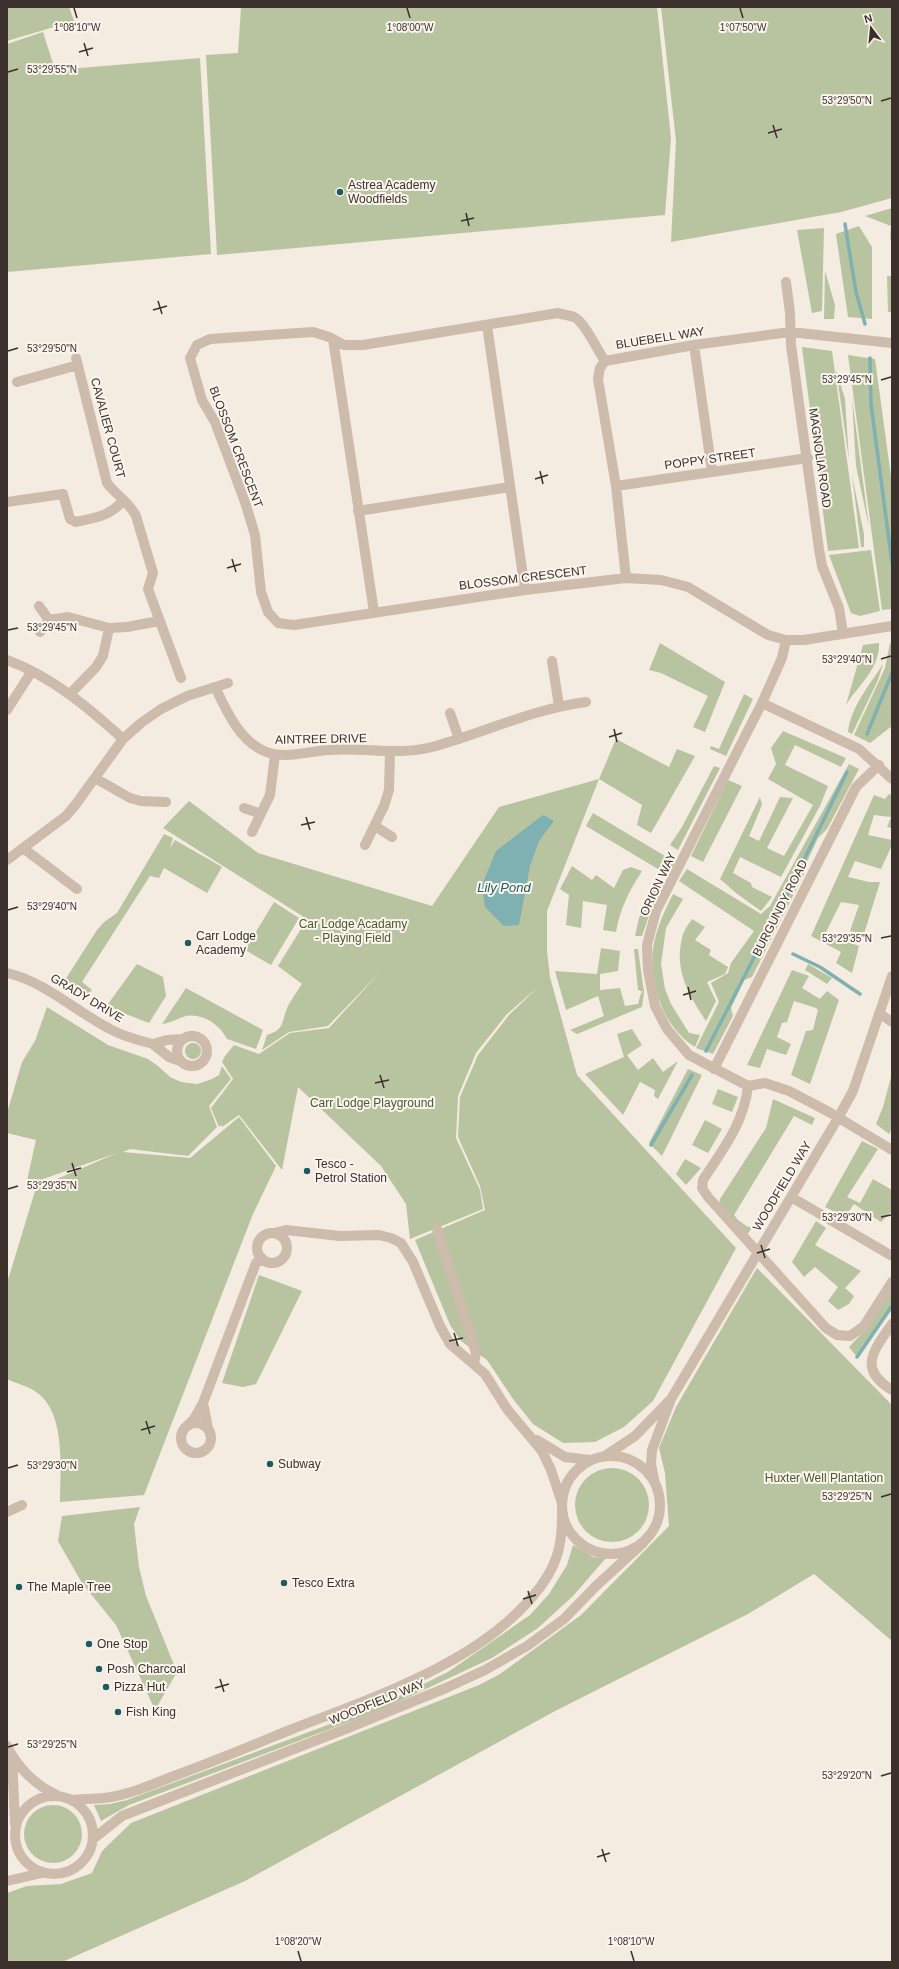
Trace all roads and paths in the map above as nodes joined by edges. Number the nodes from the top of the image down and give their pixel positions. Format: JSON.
{"nodes":[{"id":1,"x":786,"y":282,"type":"dead end"},
{"id":2,"x":487,"y":325,"type":"junction"},
{"id":3,"x":790,"y":332,"type":"junction"},
{"id":4,"x":333,"y":339,"type":"junction"},
{"id":5,"x":892,"y":343,"type":"edge"},
{"id":6,"x":694,"y":345,"type":"junction"},
{"id":7,"x":605,"y":361,"type":"junction"},
{"id":8,"x":17,"y":382,"type":"dead end"},
{"id":9,"x":808,"y":458,"type":"junction"},
{"id":10,"x":712,"y":472,"type":"junction"},
{"id":11,"x":616,"y":486,"type":"junction"},
{"id":12,"x":510,"y":487,"type":"junction"},
{"id":13,"x":7,"y":499,"type":"edge"},
{"id":14,"x":124,"y":501,"type":"junction"},
{"id":15,"x":358,"y":511,"type":"junction"},
{"id":16,"x":626,"y":578,"type":"junction"},
{"id":17,"x":525,"y":590,"type":"junction"},
{"id":18,"x":39,"y":606,"type":"dead end"},
{"id":19,"x":374,"y":612,"type":"junction"},
{"id":20,"x":49,"y":620,"type":"junction"},
{"id":21,"x":159,"y":620,"type":"junction"},
{"id":22,"x":892,"y":626,"type":"edge"},
{"id":23,"x":109,"y":628,"type":"junction"},
{"id":24,"x":40,"y":632,"type":"dead end"},
{"id":25,"x":843,"y":634,"type":"junction"},
{"id":26,"x":786,"y":640,"type":"junction"},
{"id":27,"x":7,"y":660,"type":"edge"},
{"id":28,"x":552,"y":661,"type":"dead end"},
{"id":29,"x":32,"y":671,"type":"junction"},
{"id":30,"x":181,"y":678,"type":"dead end"},
{"id":31,"x":228,"y":683,"type":"dead end"},
{"id":32,"x":215,"y":687,"type":"junction"},
{"id":33,"x":70,"y":694,"type":"junction"},
{"id":34,"x":586,"y":702,"type":"dead end"},
{"id":35,"x":762,"y":703,"type":"junction"},
{"id":36,"x":559,"y":706,"type":"junction"},
{"id":37,"x":7,"y":710,"type":"edge"},
{"id":38,"x":450,"y":713,"type":"dead end"},
{"id":39,"x":123,"y":739,"type":"junction"},
{"id":40,"x":459,"y":739,"type":"junction"},
{"id":41,"x":390,"y":752,"type":"junction"},
{"id":42,"x":274,"y":755,"type":"junction"},
{"id":43,"x":879,"y":765,"type":"junction"},
{"id":44,"x":891,"y":775,"type":"edge"},
{"id":45,"x":95,"y":778,"type":"junction"},
{"id":46,"x":166,"y":802,"type":"dead end"},
{"id":47,"x":244,"y":808,"type":"dead end"},
{"id":48,"x":261,"y":814,"type":"junction"},
{"id":49,"x":375,"y":826,"type":"junction"},
{"id":50,"x":252,"y":832,"type":"dead end"},
{"id":51,"x":392,"y":837,"type":"dead end"},
{"id":52,"x":365,"y":845,"type":"dead end"},
{"id":53,"x":23,"y":848,"type":"junction"},
{"id":54,"x":7,"y":860,"type":"edge"},
{"id":55,"x":77,"y":889,"type":"dead end"},
{"id":56,"x":7,"y":973,"type":"edge"},
{"id":57,"x":892,"y":976,"type":"edge"},
{"id":58,"x":879,"y":1013,"type":"junction"},
{"id":59,"x":892,"y":1022,"type":"edge"},
{"id":60,"x":183,"y":1039,"type":"junction"},
{"id":61,"x":153,"y":1044,"type":"junction"},
{"id":62,"x":180,"y":1062,"type":"junction"},
{"id":63,"x":714,"y":1069,"type":"junction"},
{"id":64,"x":748,"y":1086,"type":"junction"},
{"id":65,"x":838,"y":1118,"type":"junction"},
{"id":66,"x":892,"y":1150,"type":"edge"},
{"id":67,"x":791,"y":1197,"type":"junction"},
{"id":68,"x":437,"y":1229,"type":"dead end"},
{"id":69,"x":274,"y":1233,"type":"junction"},
{"id":70,"x":307,"y":1234,"type":"junction"},
{"id":71,"x":287,"y":1251,"type":"junction"},
{"id":72,"x":758,"y":1252,"type":"junction"},
{"id":73,"x":892,"y":1256,"type":"edge"},
{"id":74,"x":262,"y":1258,"type":"junction"},
{"id":75,"x":892,"y":1282,"type":"edge"},
{"id":76,"x":892,"y":1324,"type":"edge"},
{"id":77,"x":474,"y":1364,"type":"junction"},
{"id":78,"x":892,"y":1390,"type":"edge"},
{"id":79,"x":671,"y":1399,"type":"junction"},
{"id":80,"x":203,"y":1403,"type":"junction"},
{"id":81,"x":186,"y":1426,"type":"junction"},
{"id":82,"x":208,"y":1428,"type":"junction"},
{"id":83,"x":526,"y":1432,"type":"junction"},
{"id":84,"x":605,"y":1456,"type":"junction"},
{"id":85,"x":590,"y":1460,"type":"junction"},
{"id":86,"x":654,"y":1479,"type":"junction"},
{"id":87,"x":22,"y":1505,"type":"dead end"},
{"id":88,"x":562,"y":1506,"type":"junction"},
{"id":89,"x":7,"y":1512,"type":"edge"},
{"id":90,"x":643,"y":1543,"type":"junction"},
{"id":91,"x":7,"y":1746,"type":"edge"},
{"id":92,"x":12,"y":1756,"type":"junction"},
{"id":93,"x":59,"y":1796,"type":"junction"},
{"id":94,"x":70,"y":1800,"type":"junction"},
{"id":95,"x":15,"y":1826,"type":"junction"},
{"id":96,"x":93,"y":1839,"type":"junction"},
{"id":97,"x":15,"y":1840,"type":"junction"},
{"id":98,"x":7,"y":1847,"type":"edge"},
{"id":99,"x":42,"y":1873,"type":"junction"},
{"id":100,"x":7,"y":1881,"type":"edge"}],
"edges":[{"from":1,"to":3,"type":"street","name":"MAGNOLIA ROAD"},
{"from":2,"to":4,"type":"street","name":"BLOSSOM CRESCENT"},
{"from":2,"to":7,"type":"street","name":"BLOSSOM CRESCENT"},
{"from":2,"to":12,"type":"street"},
{"from":3,"to":5,"type":"street","name":"BLUEBELL WAY"},
{"from":3,"to":6,"type":"street","name":"BLUEBELL WAY"},
{"from":3,"to":9,"type":"street","name":"MAGNOLIA ROAD"},
{"from":4,"to":15,"type":"street"},
{"from":4,"to":19,"type":"street","name":"BLOSSOM CRESCENT"},
{"from":6,"to":7,"type":"street","name":"BLUEBELL WAY"},
{"from":6,"to":10,"type":"street"},
{"from":7,"to":11,"type":"street","name":"BLUEBELL WAY"},
{"from":8,"to":14,"type":"street","name":"CAVALIER COURT"},
{"from":9,"to":10,"type":"street","name":"POPPY STREET"},
{"from":9,"to":25,"type":"street","name":"MAGNOLIA ROAD"},
{"from":10,"to":11,"type":"street","name":"POPPY STREET"},
{"from":11,"to":16,"type":"street","name":"BLUEBELL WAY"},
{"from":12,"to":15,"type":"street"},
{"from":12,"to":17,"type":"street"},
{"from":13,"to":14,"type":"street"},
{"from":14,"to":21,"type":"street","name":"CAVALIER COURT"},
{"from":15,"to":19,"type":"street"},
{"from":16,"to":17,"type":"street","name":"BLOSSOM CRESCENT"},
{"from":16,"to":26,"type":"street","name":"BLOSSOM CRESCENT"},
{"from":17,"to":19,"type":"street","name":"BLOSSOM CRESCENT"},
{"from":18,"to":20,"type":"street"},
{"from":20,"to":23,"type":"street"},
{"from":20,"to":24,"type":"street"},
{"from":21,"to":23,"type":"street"},
{"from":21,"to":30,"type":"street","name":"CAVALIER COURT"},
{"from":22,"to":25,"type":"street","name":"BLOSSOM CRESCENT"},
{"from":23,"to":33,"type":"street"},
{"from":25,"to":26,"type":"street","name":"BLOSSOM CRESCENT"},
{"from":26,"to":35,"type":"street","name":"ORION WAY"},
{"from":27,"to":29,"type":"street"},
{"from":28,"to":36,"type":"street"},
{"from":29,"to":33,"type":"street"},
{"from":29,"to":37,"type":"street"},
{"from":31,"to":32,"type":"street"},
{"from":32,"to":39,"type":"street"},
{"from":32,"to":42,"type":"street","name":"AINTREE DRIVE"},
{"from":33,"to":39,"type":"street"},
{"from":34,"to":36,"type":"street","name":"AINTREE DRIVE"},
{"from":35,"to":43,"type":"street"},
{"from":35,"to":63,"type":"street","name":"ORION WAY"},
{"from":36,"to":40,"type":"street","name":"AINTREE DRIVE"},
{"from":38,"to":40,"type":"street"},
{"from":39,"to":45,"type":"street"},
{"from":40,"to":41,"type":"street","name":"AINTREE DRIVE"},
{"from":41,"to":42,"type":"street","name":"AINTREE DRIVE"},
{"from":41,"to":49,"type":"street"},
{"from":42,"to":48,"type":"street"},
{"from":43,"to":44,"type":"street"},
{"from":43,"to":63,"type":"street","name":"BURGUNDY ROAD"},
{"from":45,"to":46,"type":"street"},
{"from":45,"to":53,"type":"street"},
{"from":47,"to":48,"type":"street"},
{"from":48,"to":50,"type":"street"},
{"from":49,"to":51,"type":"street"},
{"from":49,"to":52,"type":"street"},
{"from":53,"to":54,"type":"street"},
{"from":53,"to":55,"type":"street"},
{"from":56,"to":61,"type":"street","name":"GRADY DRIVE"},
{"from":57,"to":58,"type":"street","name":"WOODFIELD WAY"},
{"from":58,"to":59,"type":"street"},
{"from":58,"to":65,"type":"street","name":"WOODFIELD WAY"},
{"from":60,"to":61,"type":"street","name":"GRADY DRIVE"},
{"from":60,"to":62,"type":"street"},
{"from":60,"to":62,"type":"street","name":"GRADY DRIVE"},
{"from":61,"to":62,"type":"street","name":"GRADY DRIVE"},
{"from":63,"to":64,"type":"street","name":"ORION WAY"},
{"from":64,"to":65,"type":"street"},
{"from":64,"to":72,"type":"street"},
{"from":65,"to":66,"type":"street"},
{"from":65,"to":67,"type":"street","name":"WOODFIELD WAY"},
{"from":67,"to":72,"type":"street","name":"WOODFIELD WAY"},
{"from":67,"to":73,"type":"street"},
{"from":68,"to":77,"type":"street"},
{"from":69,"to":70,"type":"street"},
{"from":69,"to":71,"type":"street"},
{"from":69,"to":74,"type":"street"},
{"from":70,"to":71,"type":"street"},
{"from":70,"to":77,"type":"street"},
{"from":71,"to":74,"type":"street"},
{"from":72,"to":75,"type":"street"},
{"from":72,"to":79,"type":"street","name":"WOODFIELD WAY"},
{"from":74,"to":80,"type":"street"},
{"from":76,"to":78,"type":"street"},
{"from":77,"to":83,"type":"street"},
{"from":79,"to":84,"type":"street","name":"WOODFIELD WAY"},
{"from":79,"to":86,"type":"street","name":"WOODFIELD WAY"},
{"from":80,"to":81,"type":"street"},
{"from":80,"to":82,"type":"street"},
{"from":81,"to":82,"type":"street"},
{"from":81,"to":82,"type":"street"},
{"from":83,"to":85,"type":"street"},
{"from":83,"to":88,"type":"street"},
{"from":84,"to":85,"type":"street"},
{"from":84,"to":86,"type":"street"},
{"from":85,"to":88,"type":"street"},
{"from":86,"to":90,"type":"street"},
{"from":87,"to":89,"type":"street"},
{"from":88,"to":90,"type":"street"},
{"from":88,"to":94,"type":"street","name":"WOODFIELD WAY"},
{"from":90,"to":96,"type":"street","name":"WOODFIELD WAY"},
{"from":91,"to":92,"type":"street"},
{"from":92,"to":93,"type":"street"},
{"from":92,"to":95,"type":"street"},
{"from":93,"to":94,"type":"street"},
{"from":93,"to":95,"type":"street"},
{"from":94,"to":96,"type":"street"},
{"from":95,"to":97,"type":"street"},
{"from":96,"to":99,"type":"street"},
{"from":97,"to":98,"type":"street"},
{"from":97,"to":99,"type":"street"},
{"from":99,"to":100,"type":"street"}]}
